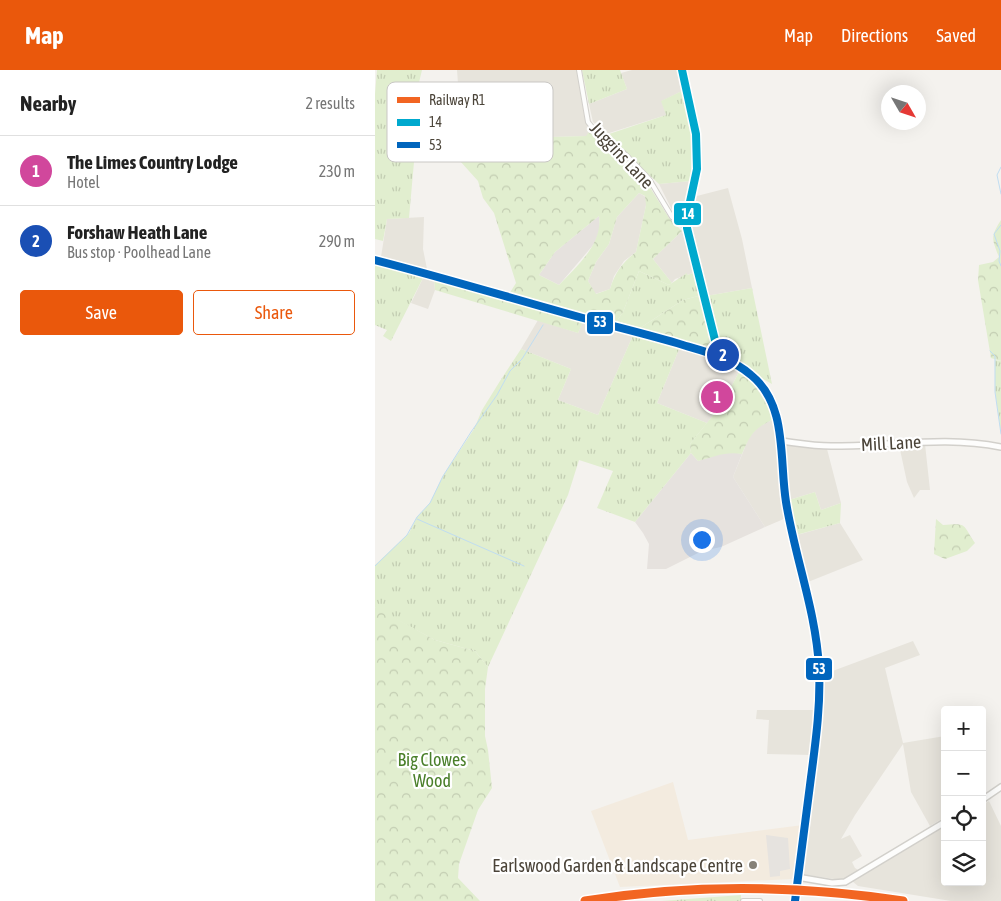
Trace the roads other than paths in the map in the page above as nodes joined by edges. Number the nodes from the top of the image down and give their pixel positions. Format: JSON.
{"nodes":[{"id":1,"x":579,"y":70,"type":"edge"},
{"id":2,"x":682,"y":70,"type":"edge"},
{"id":3,"x":687,"y":228,"type":"junction"},
{"id":4,"x":375,"y":260,"type":"edge"},
{"id":5,"x":719,"y":356,"type":"junction"},
{"id":6,"x":781,"y":441,"type":"junction"},
{"id":7,"x":1001,"y":447,"type":"edge"},
{"id":8,"x":1001,"y":787,"type":"edge"},
{"id":9,"x":986,"y":797,"type":"edge"},
{"id":10,"x":941,"y":824,"type":"edge"},
{"id":11,"x":797,"y":877,"type":"junction"},
{"id":12,"x":795,"y":899,"type":"edge"},
{"id":13,"x":743,"y":901,"type":"edge"},
{"id":14,"x":760,"y":901,"type":"edge"}],
"edges":[{"from":1,"to":3,"type":"street","name":"Juggins Lane"},
{"from":2,"to":3,"type":"street"},
{"from":3,"to":5,"type":"street"},
{"from":4,"to":5,"type":"street"},
{"from":5,"to":6,"type":"street"},
{"from":6,"to":7,"type":"street","name":"Mill Lane"},
{"from":6,"to":11,"type":"street"},
{"from":8,"to":9,"type":"street"},
{"from":10,"to":11,"type":"street"},
{"from":11,"to":12,"type":"street"},
{"from":13,"to":14,"type":"street"}]}
